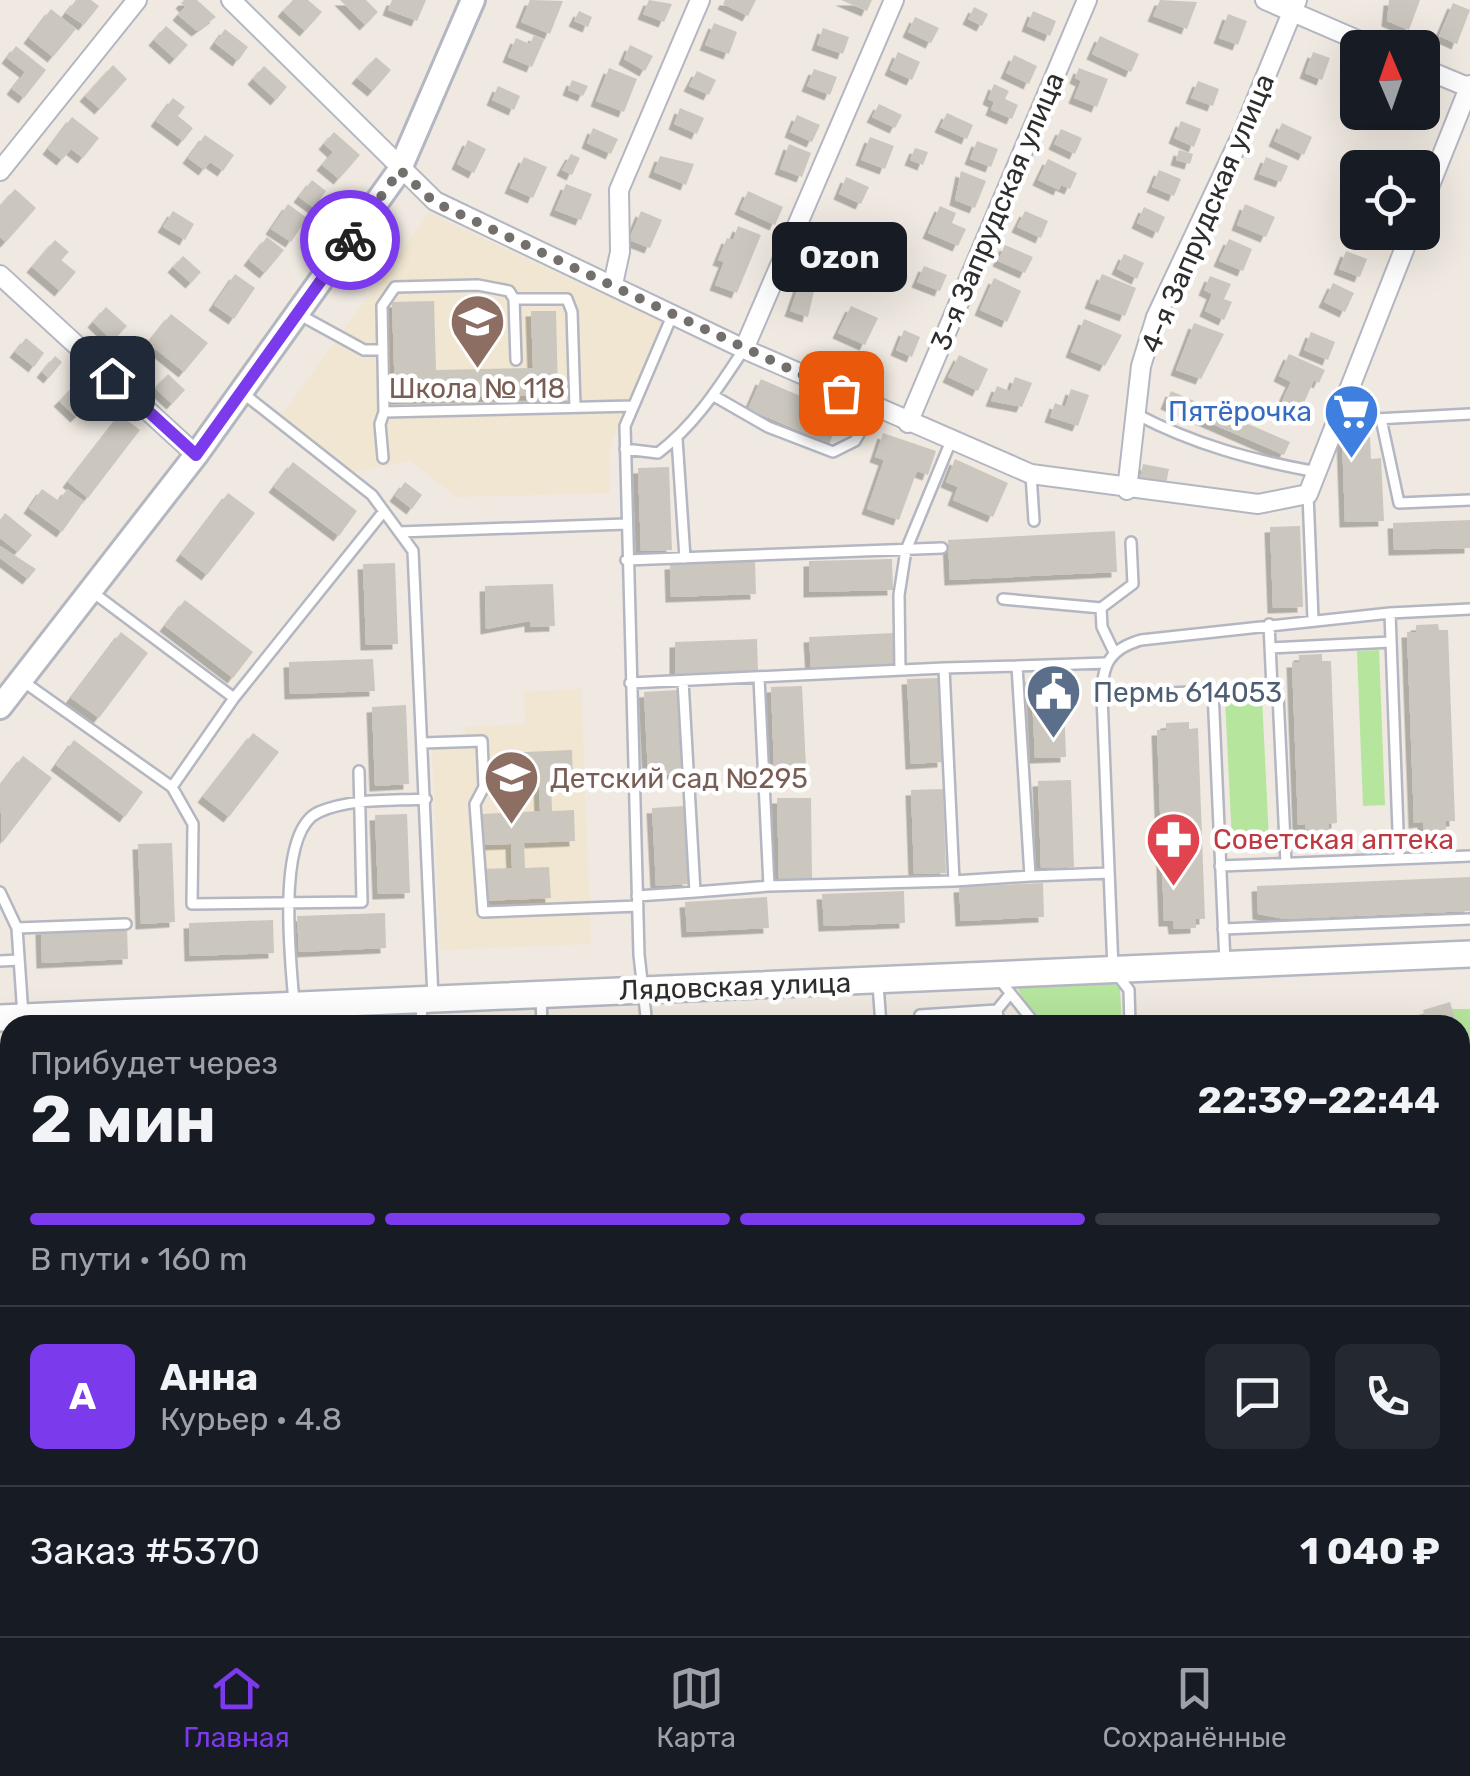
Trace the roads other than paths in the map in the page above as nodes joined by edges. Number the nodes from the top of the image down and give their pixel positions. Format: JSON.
{"nodes":[{"id":1,"x":138,"y":0,"type":"edge"},
{"id":2,"x":230,"y":0,"type":"edge"},
{"id":3,"x":473,"y":0,"type":"edge"},
{"id":4,"x":700,"y":0,"type":"edge"},
{"id":5,"x":894,"y":0,"type":"edge"},
{"id":6,"x":1087,"y":0,"type":"edge"},
{"id":7,"x":1265,"y":0,"type":"edge"},
{"id":8,"x":1294,"y":6,"type":"edge"},
{"id":9,"x":1341,"y":30,"type":"edge"},
{"id":10,"x":1440,"y":75,"type":"edge"},
{"id":11,"x":1470,"y":87,"type":"edge"},
{"id":12,"x":1440,"y":160,"type":"edge"},
{"id":13,"x":400,"y":170,"type":"junction"},
{"id":14,"x":0,"y":172,"type":"edge"},
{"id":15,"x":1405,"y":250,"type":"edge"},
{"id":16,"x":0,"y":276,"type":"edge"},
{"id":17,"x":613,"y":284,"type":"junction"},
{"id":18,"x":514,"y":298,"type":"junction"},
{"id":19,"x":298,"y":314,"type":"junction"},
{"id":20,"x":673,"y":314,"type":"junction"},
{"id":21,"x":744,"y":349,"type":"junction"},
{"id":22,"x":383,"y":350,"type":"junction"},
{"id":23,"x":516,"y":360,"type":"dead end"},
{"id":24,"x":242,"y":392,"type":"junction"},
{"id":25,"x":714,"y":396,"type":"junction"},
{"id":26,"x":633,"y":406,"type":"junction"},
{"id":27,"x":574,"y":407,"type":"junction"},
{"id":28,"x":874,"y":408,"type":"junction"},
{"id":29,"x":384,"y":412,"type":"junction"},
{"id":30,"x":1136,"y":414,"type":"junction"},
{"id":31,"x":1470,"y":414,"type":"edge"},
{"id":32,"x":1381,"y":418,"type":"junction"},
{"id":33,"x":1334,"y":422,"type":"junction"},
{"id":34,"x":908,"y":423,"type":"junction"},
{"id":35,"x":678,"y":438,"type":"junction"},
{"id":36,"x":951,"y":441,"type":"junction"},
{"id":37,"x":625,"y":449,"type":"junction"},
{"id":38,"x":196,"y":455,"type":"junction"},
{"id":39,"x":383,"y":458,"type":"dead end"},
{"id":40,"x":1317,"y":472,"type":"junction"},
{"id":41,"x":1031,"y":474,"type":"junction"},
{"id":42,"x":1127,"y":490,"type":"junction"},
{"id":43,"x":1308,"y":494,"type":"junction"},
{"id":44,"x":1470,"y":500,"type":"edge"},
{"id":45,"x":384,"y":511,"type":"junction"},
{"id":46,"x":1034,"y":521,"type":"dead end"},
{"id":47,"x":626,"y":524,"type":"junction"},
{"id":48,"x":399,"y":532,"type":"junction"},
{"id":49,"x":1131,"y":542,"type":"dead end"},
{"id":50,"x":942,"y":548,"type":"dead end"},
{"id":51,"x":906,"y":550,"type":"junction"},
{"id":52,"x":685,"y":558,"type":"junction"},
{"id":53,"x":626,"y":560,"type":"junction"},
{"id":54,"x":91,"y":591,"type":"junction"},
{"id":55,"x":1003,"y":599,"type":"dead end"},
{"id":56,"x":1101,"y":608,"type":"junction"},
{"id":57,"x":1470,"y":610,"type":"edge"},
{"id":58,"x":1390,"y":613,"type":"junction"},
{"id":59,"x":1313,"y":619,"type":"junction"},
{"id":60,"x":1270,"y":624,"type":"junction"},
{"id":61,"x":1391,"y":642,"type":"junction"},
{"id":62,"x":1270,"y":648,"type":"junction"},
{"id":63,"x":1114,"y":652,"type":"junction"},
{"id":64,"x":1105,"y":663,"type":"junction"},
{"id":65,"x":1017,"y":666,"type":"junction"},
{"id":66,"x":944,"y":668,"type":"junction"},
{"id":67,"x":900,"y":670,"type":"junction"},
{"id":68,"x":759,"y":678,"type":"junction"},
{"id":69,"x":22,"y":680,"type":"junction"},
{"id":70,"x":683,"y":681,"type":"junction"},
{"id":71,"x":630,"y":683,"type":"junction"},
{"id":72,"x":1272,"y":688,"type":"junction"},
{"id":73,"x":1212,"y":691,"type":"junction"},
{"id":74,"x":1102,"y":696,"type":"junction"},
{"id":75,"x":234,"y":698,"type":"junction"},
{"id":76,"x":0,"y":707,"type":"edge"},
{"id":77,"x":423,"y":743,"type":"junction"},
{"id":78,"x":359,"y":771,"type":"dead end"},
{"id":79,"x":172,"y":787,"type":"junction"},
{"id":80,"x":426,"y":800,"type":"junction"},
{"id":81,"x":360,"y":802,"type":"junction"},
{"id":82,"x":1470,"y":856,"type":"edge"},
{"id":83,"x":1400,"y":858,"type":"junction"},
{"id":84,"x":1286,"y":863,"type":"junction"},
{"id":85,"x":1220,"y":866,"type":"junction"},
{"id":86,"x":1110,"y":874,"type":"junction"},
{"id":87,"x":1030,"y":876,"type":"junction"},
{"id":88,"x":954,"y":880,"type":"junction"},
{"id":89,"x":769,"y":886,"type":"junction"},
{"id":90,"x":0,"y":892,"type":"edge"},
{"id":91,"x":695,"y":892,"type":"junction"},
{"id":92,"x":638,"y":901,"type":"junction"},
{"id":93,"x":288,"y":905,"type":"junction"},
{"id":94,"x":1470,"y":918,"type":"edge"},
{"id":95,"x":126,"y":924,"type":"dead end"},
{"id":96,"x":17,"y":928,"type":"junction"},
{"id":97,"x":1223,"y":929,"type":"junction"},
{"id":98,"x":1470,"y":954,"type":"edge"},
{"id":99,"x":0,"y":960,"type":"edge"},
{"id":100,"x":19,"y":960,"type":"junction"},
{"id":101,"x":1225,"y":964,"type":"junction"},
{"id":102,"x":1113,"y":970,"type":"junction"},
{"id":103,"x":878,"y":981,"type":"junction"},
{"id":104,"x":1004,"y":985,"type":"junction"},
{"id":105,"x":641,"y":990,"type":"junction"},
{"id":106,"x":541,"y":994,"type":"junction"},
{"id":107,"x":425,"y":1008,"type":"edge"},
{"id":108,"x":998,"y":1010,"type":"junction"},
{"id":109,"x":300,"y":1012,"type":"edge"},
{"id":110,"x":12,"y":1015,"type":"edge"},
{"id":111,"x":232,"y":1015,"type":"edge"},
{"id":112,"x":542,"y":1015,"type":"edge"},
{"id":113,"x":645,"y":1015,"type":"edge"},
{"id":114,"x":880,"y":1015,"type":"edge"},
{"id":115,"x":920,"y":1015,"type":"edge"},
{"id":116,"x":998,"y":1015,"type":"edge"},
{"id":117,"x":1028,"y":1015,"type":"edge"},
{"id":118,"x":1130,"y":1015,"type":"edge"}],
"edges":[{"from":1,"to":14,"type":"street"},
{"from":2,"to":13,"type":"street"},
{"from":3,"to":13,"type":"street"},
{"from":4,"to":17,"type":"street"},
{"from":5,"to":21,"type":"street"},
{"from":6,"to":34,"type":"street","name":"3-я Запрудская улица"},
{"from":7,"to":8,"type":"street"},
{"from":8,"to":9,"type":"street"},
{"from":8,"to":30,"type":"street","name":"4-я Запрудская улица"},
{"from":10,"to":11,"type":"street"},
{"from":11,"to":12,"type":"street"},
{"from":13,"to":17,"type":"street"},
{"from":13,"to":19,"type":"street"},
{"from":15,"to":33,"type":"street"},
{"from":16,"to":38,"type":"street"},
{"from":17,"to":20,"type":"street"},
{"from":18,"to":22,"type":"lane"},
{"from":18,"to":23,"type":"lane"},
{"from":18,"to":27,"type":"lane"},
{"from":19,"to":22,"type":"lane"},
{"from":19,"to":24,"type":"street"},
{"from":20,"to":21,"type":"street"},
{"from":20,"to":26,"type":"lane"},
{"from":21,"to":25,"type":"lane"},
{"from":21,"to":28,"type":"street"},
{"from":22,"to":29,"type":"lane"},
{"from":24,"to":38,"type":"street"},
{"from":24,"to":45,"type":"lane"},
{"from":25,"to":28,"type":"lane"},
{"from":25,"to":35,"type":"lane"},
{"from":26,"to":27,"type":"lane"},
{"from":26,"to":37,"type":"lane"},
{"from":27,"to":29,"type":"lane"},
{"from":28,"to":34,"type":"street"},
{"from":29,"to":39,"type":"lane"},
{"from":30,"to":40,"type":"lane"},
{"from":30,"to":42,"type":"street","name":"4-я Запрудская улица"},
{"from":31,"to":32,"type":"lane"},
{"from":32,"to":33,"type":"lane"},
{"from":32,"to":44,"type":"lane"},
{"from":33,"to":40,"type":"street"},
{"from":34,"to":36,"type":"street"},
{"from":35,"to":37,"type":"lane"},
{"from":35,"to":52,"type":"lane"},
{"from":36,"to":41,"type":"street"},
{"from":36,"to":51,"type":"lane"},
{"from":37,"to":47,"type":"lane"},
{"from":38,"to":54,"type":"street"},
{"from":40,"to":43,"type":"street"},
{"from":41,"to":42,"type":"street"},
{"from":41,"to":46,"type":"lane"},
{"from":42,"to":43,"type":"street"},
{"from":43,"to":59,"type":"lane"},
{"from":45,"to":48,"type":"lane"},
{"from":45,"to":75,"type":"lane"},
{"from":47,"to":48,"type":"lane"},
{"from":47,"to":53,"type":"lane"},
{"from":48,"to":77,"type":"lane"},
{"from":49,"to":56,"type":"lane"},
{"from":50,"to":51,"type":"lane"},
{"from":51,"to":52,"type":"lane"},
{"from":51,"to":67,"type":"lane"},
{"from":52,"to":53,"type":"lane"},
{"from":53,"to":71,"type":"lane"},
{"from":54,"to":69,"type":"street"},
{"from":54,"to":75,"type":"lane"},
{"from":55,"to":56,"type":"lane"},
{"from":56,"to":63,"type":"lane"},
{"from":57,"to":58,"type":"lane"},
{"from":58,"to":59,"type":"lane"},
{"from":58,"to":61,"type":"lane"},
{"from":59,"to":60,"type":"lane"},
{"from":60,"to":62,"type":"lane"},
{"from":60,"to":63,"type":"lane"},
{"from":61,"to":62,"type":"lane"},
{"from":61,"to":83,"type":"lane"},
{"from":62,"to":72,"type":"lane"},
{"from":63,"to":64,"type":"lane"},
{"from":64,"to":65,"type":"lane"},
{"from":64,"to":74,"type":"lane"},
{"from":65,"to":66,"type":"lane"},
{"from":65,"to":87,"type":"lane"},
{"from":66,"to":67,"type":"lane"},
{"from":66,"to":88,"type":"lane"},
{"from":67,"to":68,"type":"lane"},
{"from":68,"to":70,"type":"lane"},
{"from":68,"to":89,"type":"lane"},
{"from":69,"to":76,"type":"street"},
{"from":69,"to":79,"type":"lane"},
{"from":70,"to":71,"type":"lane"},
{"from":70,"to":91,"type":"lane"},
{"from":71,"to":92,"type":"lane"},
{"from":72,"to":73,"type":"lane"},
{"from":72,"to":84,"type":"lane"},
{"from":73,"to":74,"type":"lane"},
{"from":73,"to":85,"type":"lane"},
{"from":74,"to":86,"type":"lane"},
{"from":75,"to":79,"type":"lane"},
{"from":77,"to":80,"type":"lane"},
{"from":77,"to":92,"type":"lane"},
{"from":78,"to":81,"type":"lane"},
{"from":79,"to":93,"type":"lane"},
{"from":80,"to":81,"type":"lane"},
{"from":80,"to":107,"type":"lane"},
{"from":81,"to":93,"type":"lane"},
{"from":81,"to":93,"type":"lane"},
{"from":82,"to":83,"type":"lane"},
{"from":83,"to":84,"type":"lane"},
{"from":84,"to":85,"type":"lane"},
{"from":85,"to":97,"type":"lane"},
{"from":86,"to":87,"type":"lane"},
{"from":86,"to":102,"type":"lane"},
{"from":87,"to":88,"type":"lane"},
{"from":88,"to":89,"type":"lane"},
{"from":89,"to":91,"type":"lane"},
{"from":90,"to":96,"type":"lane"},
{"from":91,"to":92,"type":"lane"},
{"from":92,"to":105,"type":"lane"},
{"from":93,"to":109,"type":"lane"},
{"from":94,"to":97,"type":"lane"},
{"from":95,"to":96,"type":"lane"},
{"from":96,"to":100,"type":"lane"},
{"from":97,"to":101,"type":"lane"},
{"from":98,"to":101,"type":"main road","name":"Лядовская улица"},
{"from":99,"to":100,"type":"lane"},
{"from":100,"to":110,"type":"lane"},
{"from":101,"to":102,"type":"main road","name":"Лядовская улица"},
{"from":102,"to":104,"type":"main road","name":"Лядовская улица"},
{"from":102,"to":118,"type":"lane"},
{"from":103,"to":104,"type":"main road","name":"Лядовская улица"},
{"from":103,"to":105,"type":"main road","name":"Лядовская улица"},
{"from":103,"to":114,"type":"lane"},
{"from":104,"to":108,"type":"lane"},
{"from":104,"to":117,"type":"lane"},
{"from":105,"to":106,"type":"main road","name":"Лядовская улица"},
{"from":105,"to":113,"type":"lane"},
{"from":106,"to":107,"type":"main road","name":"Лядовская улица"},
{"from":106,"to":112,"type":"lane"},
{"from":107,"to":109,"type":"main road","name":"Лядовская улица"},
{"from":108,"to":115,"type":"lane"},
{"from":108,"to":116,"type":"lane"},
{"from":109,"to":111,"type":"main road","name":"Лядовская улица"}]}
